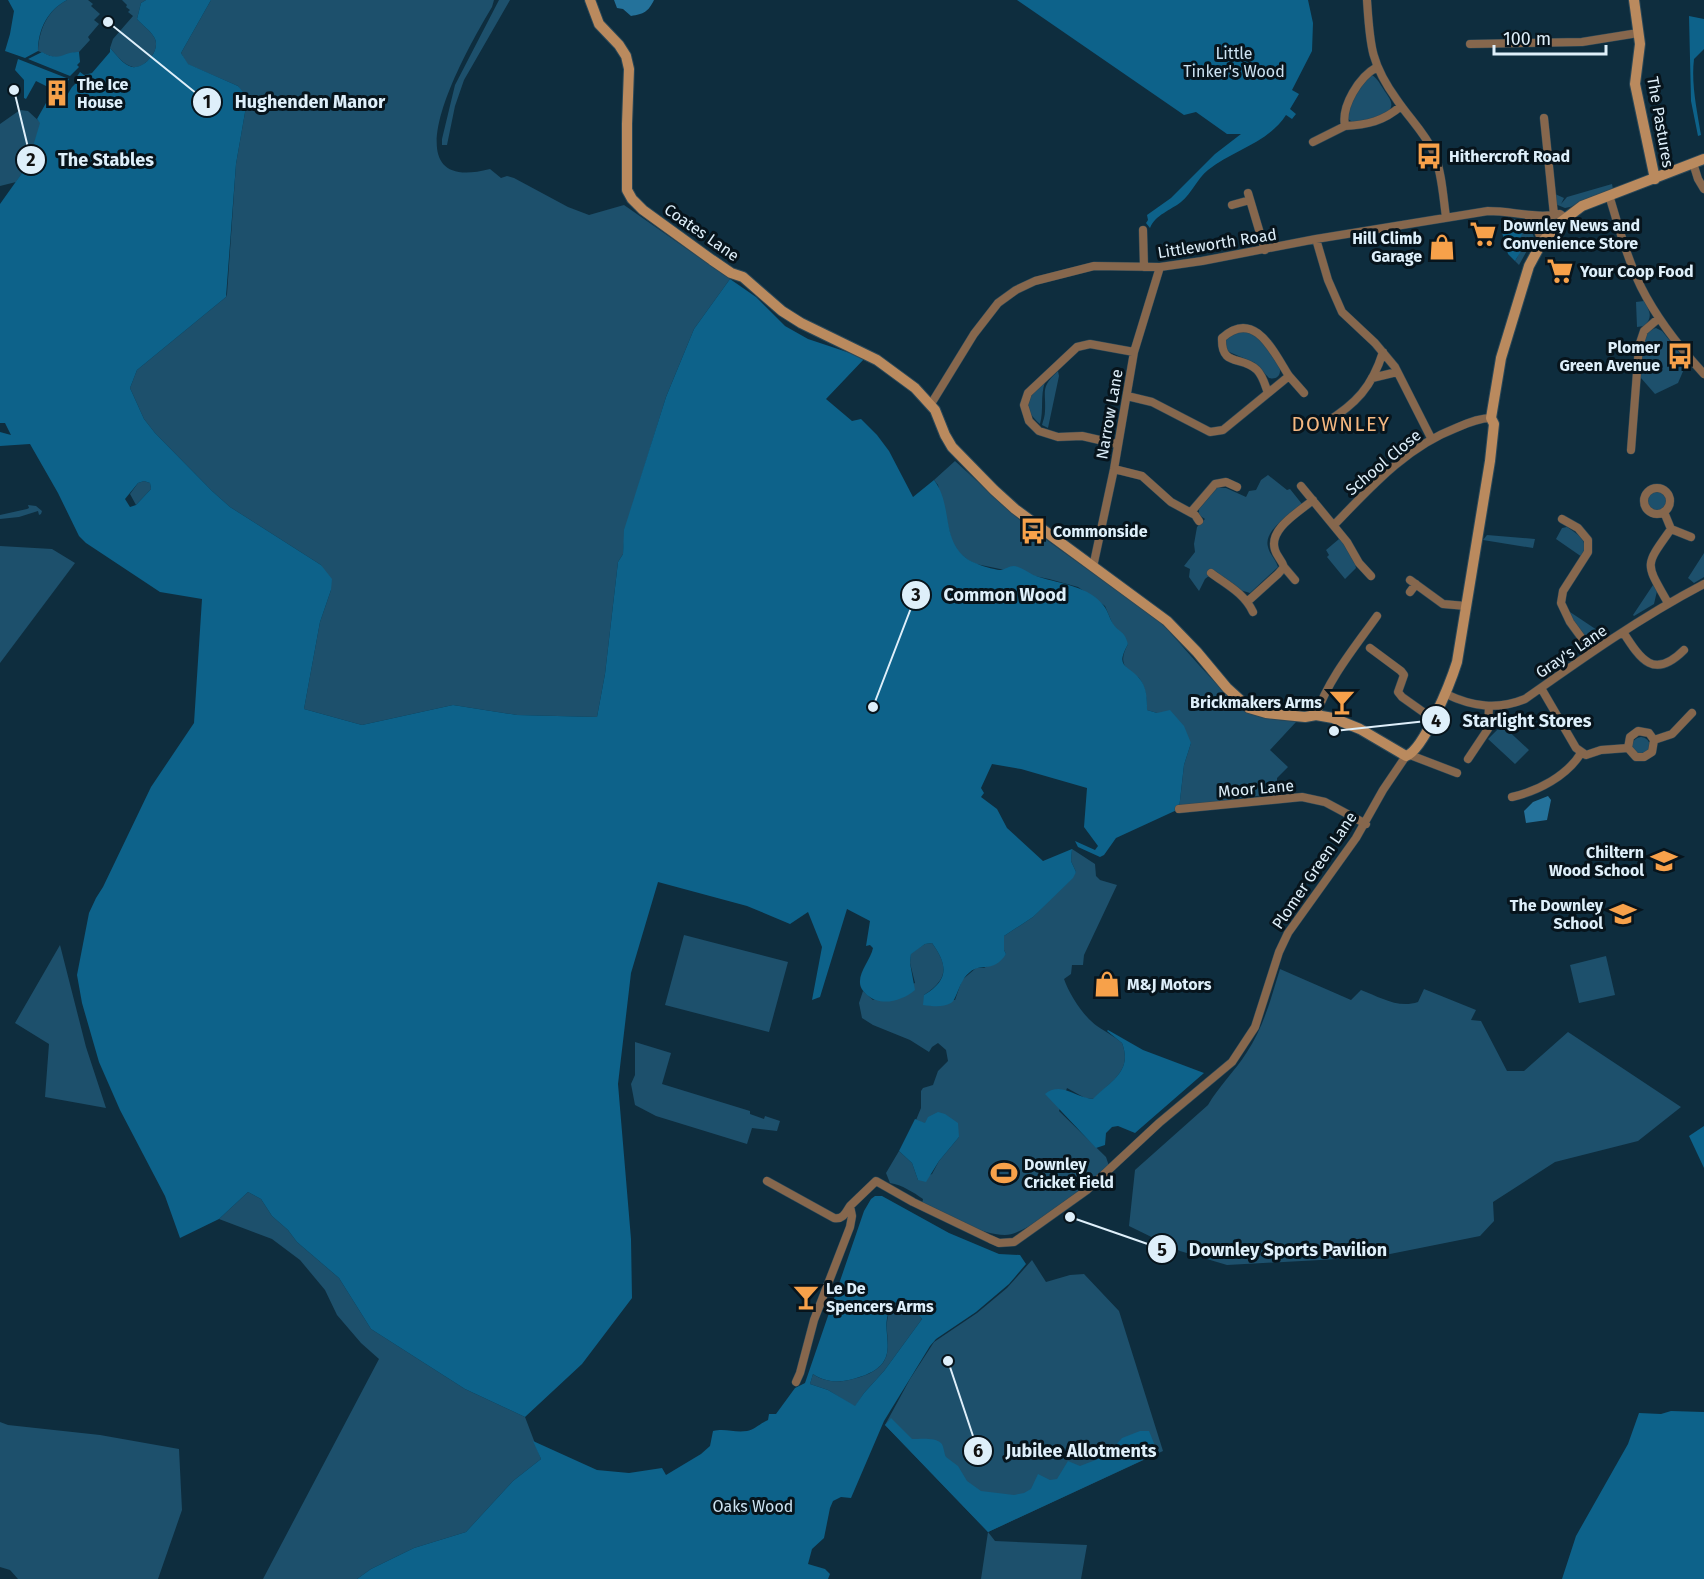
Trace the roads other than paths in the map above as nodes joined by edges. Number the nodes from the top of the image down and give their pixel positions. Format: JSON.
{"nodes":[{"id":1,"x":590,"y":0,"type":"edge"},
{"id":2,"x":1367,"y":0,"type":"edge"},
{"id":3,"x":1634,"y":0,"type":"edge"},
{"id":4,"x":1638,"y":33,"type":"junction"},
{"id":5,"x":1470,"y":44,"type":"dead end"},
{"id":6,"x":1377,"y":67,"type":"junction"},
{"id":7,"x":1401,"y":106,"type":"junction"},
{"id":8,"x":1544,"y":118,"type":"dead end"},
{"id":9,"x":1346,"y":126,"type":"junction"},
{"id":10,"x":1313,"y":142,"type":"dead end"},
{"id":11,"x":1699,"y":161,"type":"edge"},
{"id":12,"x":1655,"y":178,"type":"junction"},
{"id":13,"x":1704,"y":189,"type":"edge"},
{"id":14,"x":1609,"y":195,"type":"junction"},
{"id":15,"x":1232,"y":205,"type":"dead end"},
{"id":16,"x":1527,"y":215,"type":"junction"},
{"id":17,"x":1554,"y":215,"type":"junction"},
{"id":18,"x":1446,"y":217,"type":"junction"},
{"id":19,"x":1566,"y":218,"type":"junction"},
{"id":20,"x":1143,"y":230,"type":"dead end"},
{"id":21,"x":1316,"y":239,"type":"junction"},
{"id":22,"x":1542,"y":242,"type":"junction"},
{"id":23,"x":1265,"y":250,"type":"junction"},
{"id":24,"x":1144,"y":267,"type":"junction"},
{"id":25,"x":1160,"y":267,"type":"junction"},
{"id":26,"x":1659,"y":318,"type":"junction"},
{"id":27,"x":1134,"y":352,"type":"junction"},
{"id":28,"x":1383,"y":352,"type":"junction"},
{"id":29,"x":1397,"y":372,"type":"junction"},
{"id":30,"x":1704,"y":374,"type":"edge"},
{"id":31,"x":1289,"y":376,"type":"junction"},
{"id":32,"x":1372,"y":378,"type":"junction"},
{"id":33,"x":1268,"y":393,"type":"junction"},
{"id":34,"x":1304,"y":393,"type":"dead end"},
{"id":35,"x":1127,"y":396,"type":"junction"},
{"id":36,"x":931,"y":404,"type":"junction"},
{"id":37,"x":1491,"y":418,"type":"junction"},
{"id":38,"x":1326,"y":423,"type":"dead end"},
{"id":39,"x":1431,"y":438,"type":"junction"},
{"id":40,"x":1117,"y":444,"type":"junction"},
{"id":41,"x":1631,"y":450,"type":"dead end"},
{"id":42,"x":1114,"y":469,"type":"junction"},
{"id":43,"x":1301,"y":486,"type":"dead end"},
{"id":44,"x":1237,"y":487,"type":"dead end"},
{"id":45,"x":1313,"y":500,"type":"junction"},
{"id":46,"x":1664,"y":512,"type":"dead end"},
{"id":47,"x":1191,"y":513,"type":"junction"},
{"id":48,"x":1562,"y":519,"type":"dead end"},
{"id":49,"x":1198,"y":521,"type":"dead end"},
{"id":50,"x":1334,"y":525,"type":"junction"},
{"id":51,"x":1671,"y":529,"type":"junction"},
{"id":52,"x":1691,"y":537,"type":"dead end"},
{"id":53,"x":1093,"y":567,"type":"junction"},
{"id":54,"x":1284,"y":567,"type":"junction"},
{"id":55,"x":1211,"y":573,"type":"dead end"},
{"id":56,"x":1371,"y":576,"type":"dead end"},
{"id":57,"x":1294,"y":580,"type":"dead end"},
{"id":58,"x":1704,"y":584,"type":"edge"},
{"id":59,"x":1410,"y":592,"type":"dead end"},
{"id":60,"x":1247,"y":602,"type":"junction"},
{"id":61,"x":1668,"y":603,"type":"junction"},
{"id":62,"x":1466,"y":606,"type":"junction"},
{"id":63,"x":1253,"y":612,"type":"dead end"},
{"id":64,"x":1377,"y":616,"type":"dead end"},
{"id":65,"x":1623,"y":632,"type":"junction"},
{"id":66,"x":1370,"y":648,"type":"dead end"},
{"id":67,"x":1684,"y":650,"type":"dead end"},
{"id":68,"x":1592,"y":652,"type":"junction"},
{"id":69,"x":1541,"y":688,"type":"junction"},
{"id":70,"x":1446,"y":694,"type":"junction"},
{"id":71,"x":1489,"y":706,"type":"junction"},
{"id":72,"x":1692,"y":713,"type":"dead end"},
{"id":73,"x":1316,"y":715,"type":"junction"},
{"id":74,"x":1433,"y":719,"type":"junction"},
{"id":75,"x":1654,"y":740,"type":"junction"},
{"id":76,"x":1628,"y":748,"type":"junction"},
{"id":77,"x":1581,"y":753,"type":"junction"},
{"id":78,"x":1408,"y":755,"type":"junction"},
{"id":79,"x":1468,"y":759,"type":"dead end"},
{"id":80,"x":1457,"y":773,"type":"dead end"},
{"id":81,"x":1512,"y":797,"type":"dead end"},
{"id":82,"x":1179,"y":809,"type":"dead end"},
{"id":83,"x":1366,"y":824,"type":"junction"},
{"id":84,"x":767,"y":1181,"type":"dead end"},
{"id":85,"x":850,"y":1206,"type":"junction"},
{"id":86,"x":796,"y":1382,"type":"dead end"}],
"edges":[{"from":1,"to":36,"type":"street","name":"Coates Lane"},
{"from":2,"to":6,"type":"street"},
{"from":3,"to":4,"type":"street","name":"The Pastures"},
{"from":4,"to":5,"type":"street"},
{"from":4,"to":12,"type":"street","name":"The Pastures"},
{"from":6,"to":7,"type":"street"},
{"from":6,"to":9,"type":"street"},
{"from":7,"to":9,"type":"street"},
{"from":7,"to":18,"type":"street"},
{"from":8,"to":17,"type":"street"},
{"from":9,"to":10,"type":"street"},
{"from":11,"to":12,"type":"street","name":"Plomer Green Lane"},
{"from":11,"to":13,"type":"street"},
{"from":12,"to":14,"type":"street","name":"Plomer Green Lane"},
{"from":14,"to":19,"type":"street","name":"Plomer Green Lane"},
{"from":14,"to":26,"type":"street"},
{"from":15,"to":23,"type":"street"},
{"from":16,"to":17,"type":"street","name":"Littleworth Road"},
{"from":16,"to":18,"type":"street","name":"Littleworth Road"},
{"from":16,"to":22,"type":"street"},
{"from":17,"to":19,"type":"street","name":"Littleworth Road"},
{"from":18,"to":21,"type":"street","name":"Littleworth Road"},
{"from":19,"to":22,"type":"street","name":"Plomer Green Lane"},
{"from":20,"to":24,"type":"street"},
{"from":21,"to":23,"type":"street","name":"Littleworth Road"},
{"from":21,"to":28,"type":"street"},
{"from":22,"to":37,"type":"street","name":"Plomer Green Lane"},
{"from":23,"to":25,"type":"street","name":"Littleworth Road"},
{"from":24,"to":25,"type":"street","name":"Littleworth Road"},
{"from":24,"to":36,"type":"street","name":"Littleworth Road"},
{"from":25,"to":27,"type":"street","name":"Narrow Lane"},
{"from":26,"to":30,"type":"street"},
{"from":26,"to":41,"type":"street"},
{"from":27,"to":35,"type":"street","name":"Narrow Lane"},
{"from":27,"to":40,"type":"street"},
{"from":28,"to":29,"type":"street"},
{"from":28,"to":32,"type":"street"},
{"from":29,"to":32,"type":"street"},
{"from":29,"to":39,"type":"street"},
{"from":31,"to":33,"type":"street"},
{"from":31,"to":33,"type":"street"},
{"from":31,"to":34,"type":"street"},
{"from":32,"to":38,"type":"street"},
{"from":33,"to":35,"type":"street"},
{"from":35,"to":40,"type":"street","name":"Narrow Lane"},
{"from":36,"to":53,"type":"street"},
{"from":37,"to":39,"type":"street","name":"School Close"},
{"from":37,"to":62,"type":"street","name":"Plomer Green Lane"},
{"from":39,"to":50,"type":"street","name":"School Close"},
{"from":40,"to":42,"type":"street","name":"Narrow Lane"},
{"from":42,"to":47,"type":"street"},
{"from":42,"to":53,"type":"street","name":"Narrow Lane"},
{"from":43,"to":45,"type":"street"},
{"from":44,"to":47,"type":"street"},
{"from":45,"to":50,"type":"street"},
{"from":45,"to":54,"type":"street"},
{"from":46,"to":51,"type":"street"},
{"from":47,"to":49,"type":"street"},
{"from":48,"to":68,"type":"street"},
{"from":50,"to":56,"type":"street"},
{"from":51,"to":52,"type":"street"},
{"from":51,"to":61,"type":"street"},
{"from":53,"to":73,"type":"street"},
{"from":54,"to":57,"type":"street"},
{"from":54,"to":60,"type":"street"},
{"from":55,"to":60,"type":"street"},
{"from":58,"to":61,"type":"street","name":"Gray's Lane"},
{"from":59,"to":62,"type":"street"},
{"from":60,"to":63,"type":"street"},
{"from":61,"to":65,"type":"street","name":"Gray's Lane"},
{"from":62,"to":70,"type":"street","name":"Plomer Green Lane"},
{"from":64,"to":73,"type":"street"},
{"from":65,"to":67,"type":"street"},
{"from":65,"to":68,"type":"street","name":"Gray's Lane"},
{"from":66,"to":74,"type":"street"},
{"from":68,"to":69,"type":"street","name":"Gray's Lane"},
{"from":69,"to":71,"type":"street","name":"Gray's Lane"},
{"from":69,"to":77,"type":"street"},
{"from":70,"to":71,"type":"street","name":"Gray's Lane"},
{"from":70,"to":74,"type":"street","name":"Plomer Green Lane"},
{"from":71,"to":79,"type":"street"},
{"from":72,"to":75,"type":"street"},
{"from":73,"to":78,"type":"street"},
{"from":74,"to":78,"type":"street","name":"Plomer Green Lane"},
{"from":75,"to":76,"type":"street"},
{"from":75,"to":76,"type":"street"},
{"from":76,"to":77,"type":"street"},
{"from":77,"to":81,"type":"street"},
{"from":78,"to":80,"type":"street"},
{"from":78,"to":83,"type":"street","name":"Plomer Green Lane"},
{"from":82,"to":83,"type":"street","name":"Moor Lane"},
{"from":83,"to":85,"type":"street","name":"Plomer Green Lane"},
{"from":84,"to":85,"type":"street"},
{"from":85,"to":86,"type":"street"}]}
